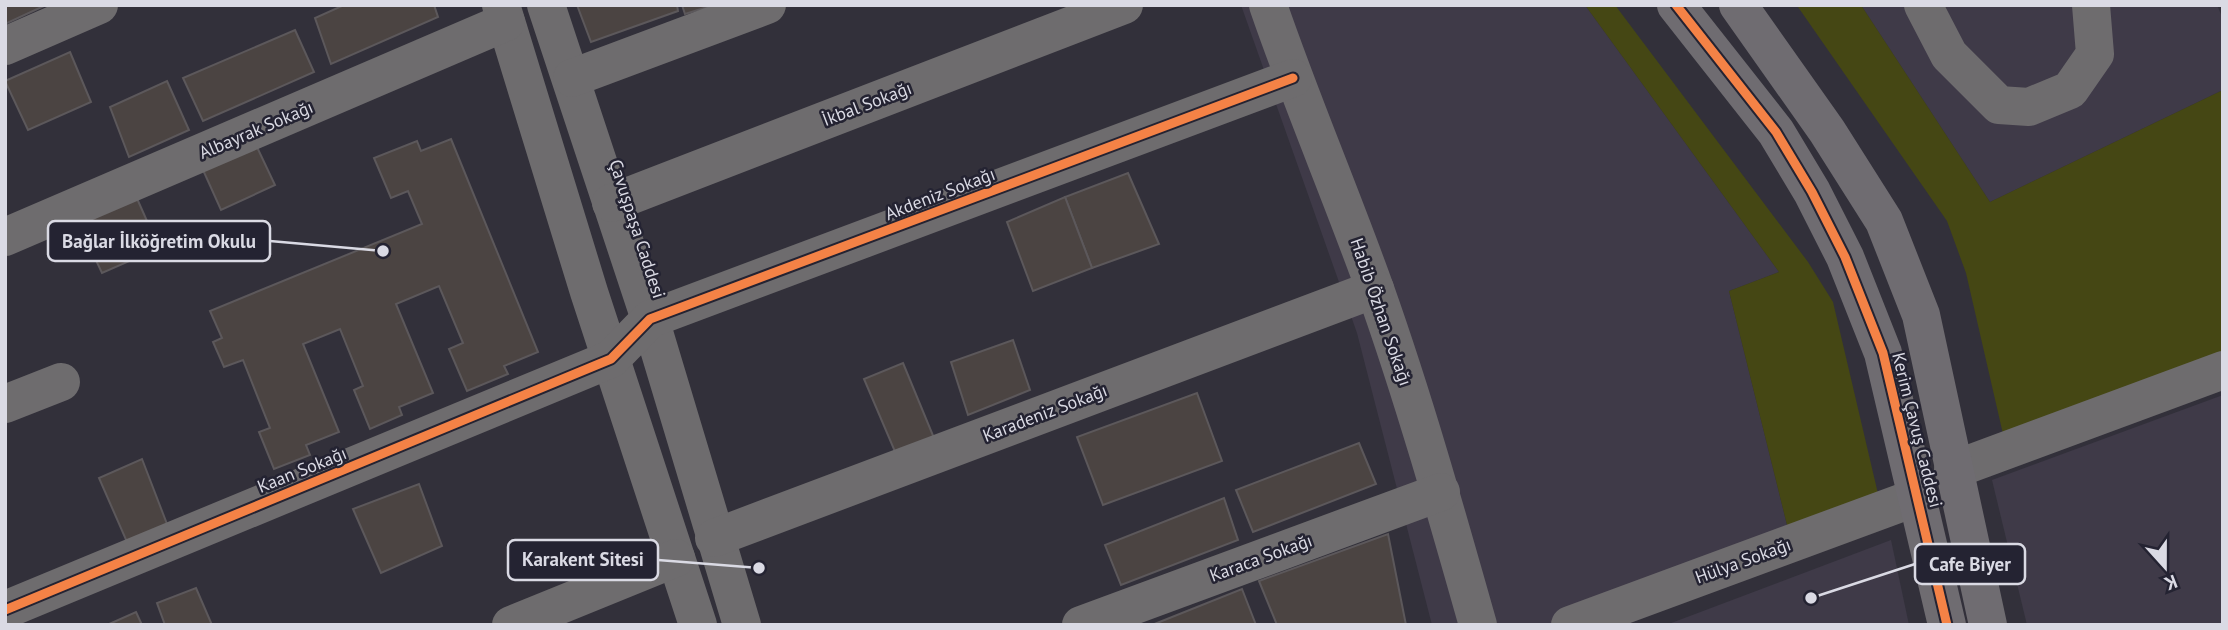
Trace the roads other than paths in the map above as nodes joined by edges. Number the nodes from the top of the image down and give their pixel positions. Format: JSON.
{"nodes":[{"id":1,"x":99,"y":5,"type":"edge"},
{"id":2,"x":547,"y":5,"type":"edge"},
{"id":3,"x":767,"y":5,"type":"edge"},
{"id":4,"x":1124,"y":5,"type":"edge"},
{"id":5,"x":1268,"y":5,"type":"edge"},
{"id":6,"x":1676,"y":5,"type":"edge"},
{"id":7,"x":1923,"y":5,"type":"edge"},
{"id":8,"x":2091,"y":5,"type":"edge"},
{"id":9,"x":1748,"y":8,"type":"edge"},
{"id":10,"x":504,"y":14,"type":"edge"},
{"id":11,"x":5,"y":46,"type":"edge"},
{"id":12,"x":572,"y":78,"type":"junction"},
{"id":13,"x":1293,"y":78,"type":"junction"},
{"id":14,"x":611,"y":203,"type":"junction"},
{"id":15,"x":5,"y":237,"type":"edge"},
{"id":16,"x":1375,"y":289,"type":"junction"},
{"id":17,"x":650,"y":319,"type":"junction"},
{"id":18,"x":611,"y":359,"type":"junction"},
{"id":19,"x":2223,"y":370,"type":"edge"},
{"id":20,"x":61,"y":382,"type":"dead end"},
{"id":21,"x":5,"y":404,"type":"edge"},
{"id":22,"x":1953,"y":470,"type":"junction"},
{"id":23,"x":1441,"y":492,"type":"junction"},
{"id":24,"x":1917,"y":497,"type":"junction"},
{"id":25,"x":714,"y":538,"type":"junction"},
{"id":26,"x":676,"y":558,"type":"junction"},
{"id":27,"x":5,"y":610,"type":"edge"},
{"id":28,"x":510,"y":625,"type":"edge"},
{"id":29,"x":698,"y":625,"type":"edge"},
{"id":30,"x":742,"y":625,"type":"edge"},
{"id":31,"x":1082,"y":625,"type":"edge"},
{"id":32,"x":1478,"y":625,"type":"edge"},
{"id":33,"x":1570,"y":625,"type":"edge"},
{"id":34,"x":1947,"y":625,"type":"edge"},
{"id":35,"x":1989,"y":625,"type":"edge"}],
"edges":[{"from":1,"to":11,"type":"street"},
{"from":2,"to":12,"type":"street","name":"Çavuşpaşa Caddesi"},
{"from":3,"to":12,"type":"street"},
{"from":4,"to":14,"type":"street","name":"İkbal Sokağı"},
{"from":5,"to":13,"type":"street","name":"Habib Özhan Sokağı"},
{"from":6,"to":24,"type":"main road","name":"Kerim Çavuş Caddesi"},
{"from":7,"to":8,"type":"street"},
{"from":9,"to":22,"type":"main road","name":"Kerim Çavuş Caddesi"},
{"from":10,"to":15,"type":"street","name":"Albayrak Sokağı"},
{"from":10,"to":18,"type":"street"},
{"from":12,"to":14,"type":"street","name":"Çavuşpaşa Caddesi"},
{"from":13,"to":16,"type":"street","name":"Habib Özhan Sokağı"},
{"from":13,"to":17,"type":"street","name":"Akdeniz Sokağı"},
{"from":14,"to":17,"type":"street","name":"Çavuşpaşa Caddesi"},
{"from":16,"to":23,"type":"street","name":"Habib Özhan Sokağı"},
{"from":16,"to":25,"type":"street","name":"Karadeniz Sokağı"},
{"from":17,"to":18,"type":"street","name":"Akdeniz Sokağı"},
{"from":17,"to":25,"type":"street","name":"Çavuşpaşa Caddesi"},
{"from":18,"to":26,"type":"street"},
{"from":18,"to":27,"type":"street","name":"Kaan Sokağı"},
{"from":19,"to":22,"type":"street"},
{"from":20,"to":21,"type":"street"},
{"from":22,"to":35,"type":"main road","name":"Kerim Çavuş Caddesi"},
{"from":23,"to":31,"type":"street","name":"Karaca Sokağı"},
{"from":23,"to":32,"type":"street","name":"Habib Özhan Sokağı"},
{"from":24,"to":33,"type":"street","name":"Hülya Sokağı"},
{"from":24,"to":34,"type":"main road","name":"Kerim Çavuş Caddesi"},
{"from":25,"to":30,"type":"street","name":"Çavuşpaşa Caddesi"},
{"from":26,"to":28,"type":"street"},
{"from":26,"to":29,"type":"street"}]}
